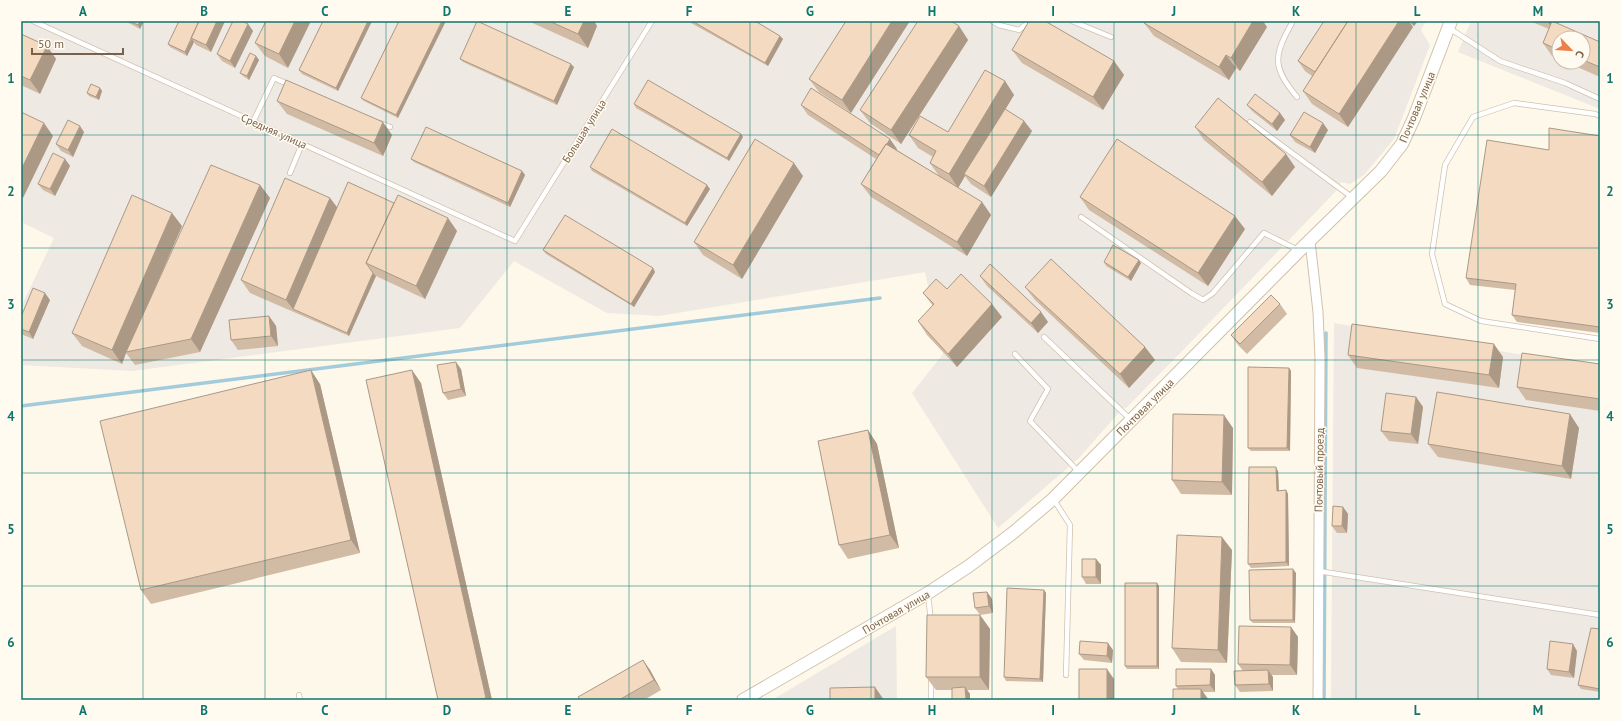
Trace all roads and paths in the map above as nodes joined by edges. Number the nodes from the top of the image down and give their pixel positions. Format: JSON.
{"nodes":[{"id":1,"x":32,"y":21,"type":"edge"},
{"id":2,"x":652,"y":21,"type":"edge"},
{"id":3,"x":992,"y":21,"type":"edge"},
{"id":4,"x":1030,"y":21,"type":"edge"},
{"id":5,"x":1072,"y":21,"type":"edge"},
{"id":6,"x":1292,"y":21,"type":"edge"},
{"id":7,"x":1450,"y":25,"type":"edge"},
{"id":8,"x":1111,"y":37,"type":"dead end"},
{"id":9,"x":296,"y":87,"type":"edge"},
{"id":10,"x":1297,"y":97,"type":"dead end"},
{"id":11,"x":1600,"y":99,"type":"edge"},
{"id":12,"x":1600,"y":116,"type":"edge"},
{"id":13,"x":376,"y":121,"type":"edge"},
{"id":14,"x":253,"y":122,"type":"junction"},
{"id":15,"x":1250,"y":122,"type":"edge"},
{"id":16,"x":390,"y":127,"type":"dead end"},
{"id":17,"x":302,"y":144,"type":"junction"},
{"id":18,"x":290,"y":173,"type":"dead end"},
{"id":19,"x":1353,"y":198,"type":"junction"},
{"id":20,"x":1081,"y":217,"type":"dead end"},
{"id":21,"x":515,"y":240,"type":"joint"},
{"id":22,"x":1310,"y":241,"type":"junction"},
{"id":23,"x":1299,"y":251,"type":"junction"},
{"id":24,"x":1044,"y":337,"type":"dead end"},
{"id":25,"x":1600,"y":339,"type":"edge"},
{"id":26,"x":1015,"y":354,"type":"dead end"},
{"id":27,"x":1131,"y":420,"type":"junction"},
{"id":28,"x":1080,"y":472,"type":"junction"},
{"id":29,"x":1053,"y":499,"type":"junction"},
{"id":30,"x":1318,"y":571,"type":"junction"},
{"id":31,"x":928,"y":593,"type":"junction"},
{"id":32,"x":1600,"y":616,"type":"edge"},
{"id":33,"x":931,"y":623,"type":"edge"},
{"id":34,"x":931,"y":669,"type":"edge"},
{"id":35,"x":1066,"y":675,"type":"dead end"},
{"id":36,"x":743,"y":700,"type":"edge"},
{"id":37,"x":931,"y":700,"type":"edge"},
{"id":38,"x":1318,"y":700,"type":"edge"}],
"edges":[{"from":1,"to":14,"type":"lane","name":"Средняя улица"},
{"from":2,"to":21,"type":"lane","name":"Большая улица"},
{"from":3,"to":4,"type":"lane"},
{"from":5,"to":8,"type":"lane"},
{"from":6,"to":10,"type":"lane"},
{"from":7,"to":11,"type":"lane"},
{"from":7,"to":19,"type":"street","name":"Почтовая улица"},
{"from":9,"to":14,"type":"lane"},
{"from":12,"to":25,"type":"lane"},
{"from":13,"to":16,"type":"lane"},
{"from":14,"to":17,"type":"lane","name":"Средняя улица"},
{"from":15,"to":19,"type":"lane"},
{"from":17,"to":18,"type":"lane"},
{"from":17,"to":21,"type":"lane","name":"Средняя улица"},
{"from":19,"to":22,"type":"street","name":"Почтовая улица"},
{"from":20,"to":23,"type":"lane"},
{"from":22,"to":23,"type":"street","name":"Почтовая улица"},
{"from":22,"to":30,"type":"street","name":"Почтовый проезд"},
{"from":23,"to":27,"type":"street","name":"Почтовая улица"},
{"from":24,"to":27,"type":"lane"},
{"from":26,"to":28,"type":"lane"},
{"from":27,"to":28,"type":"street","name":"Почтовая улица"},
{"from":28,"to":29,"type":"street","name":"Почтовая улица"},
{"from":29,"to":31,"type":"street","name":"Почтовая улица"},
{"from":29,"to":35,"type":"lane"},
{"from":30,"to":32,"type":"lane"},
{"from":30,"to":38,"type":"street","name":"Почтовый проезд"},
{"from":31,"to":33,"type":"lane"},
{"from":31,"to":36,"type":"street","name":"Почтовая улица"},
{"from":34,"to":37,"type":"lane"}]}
